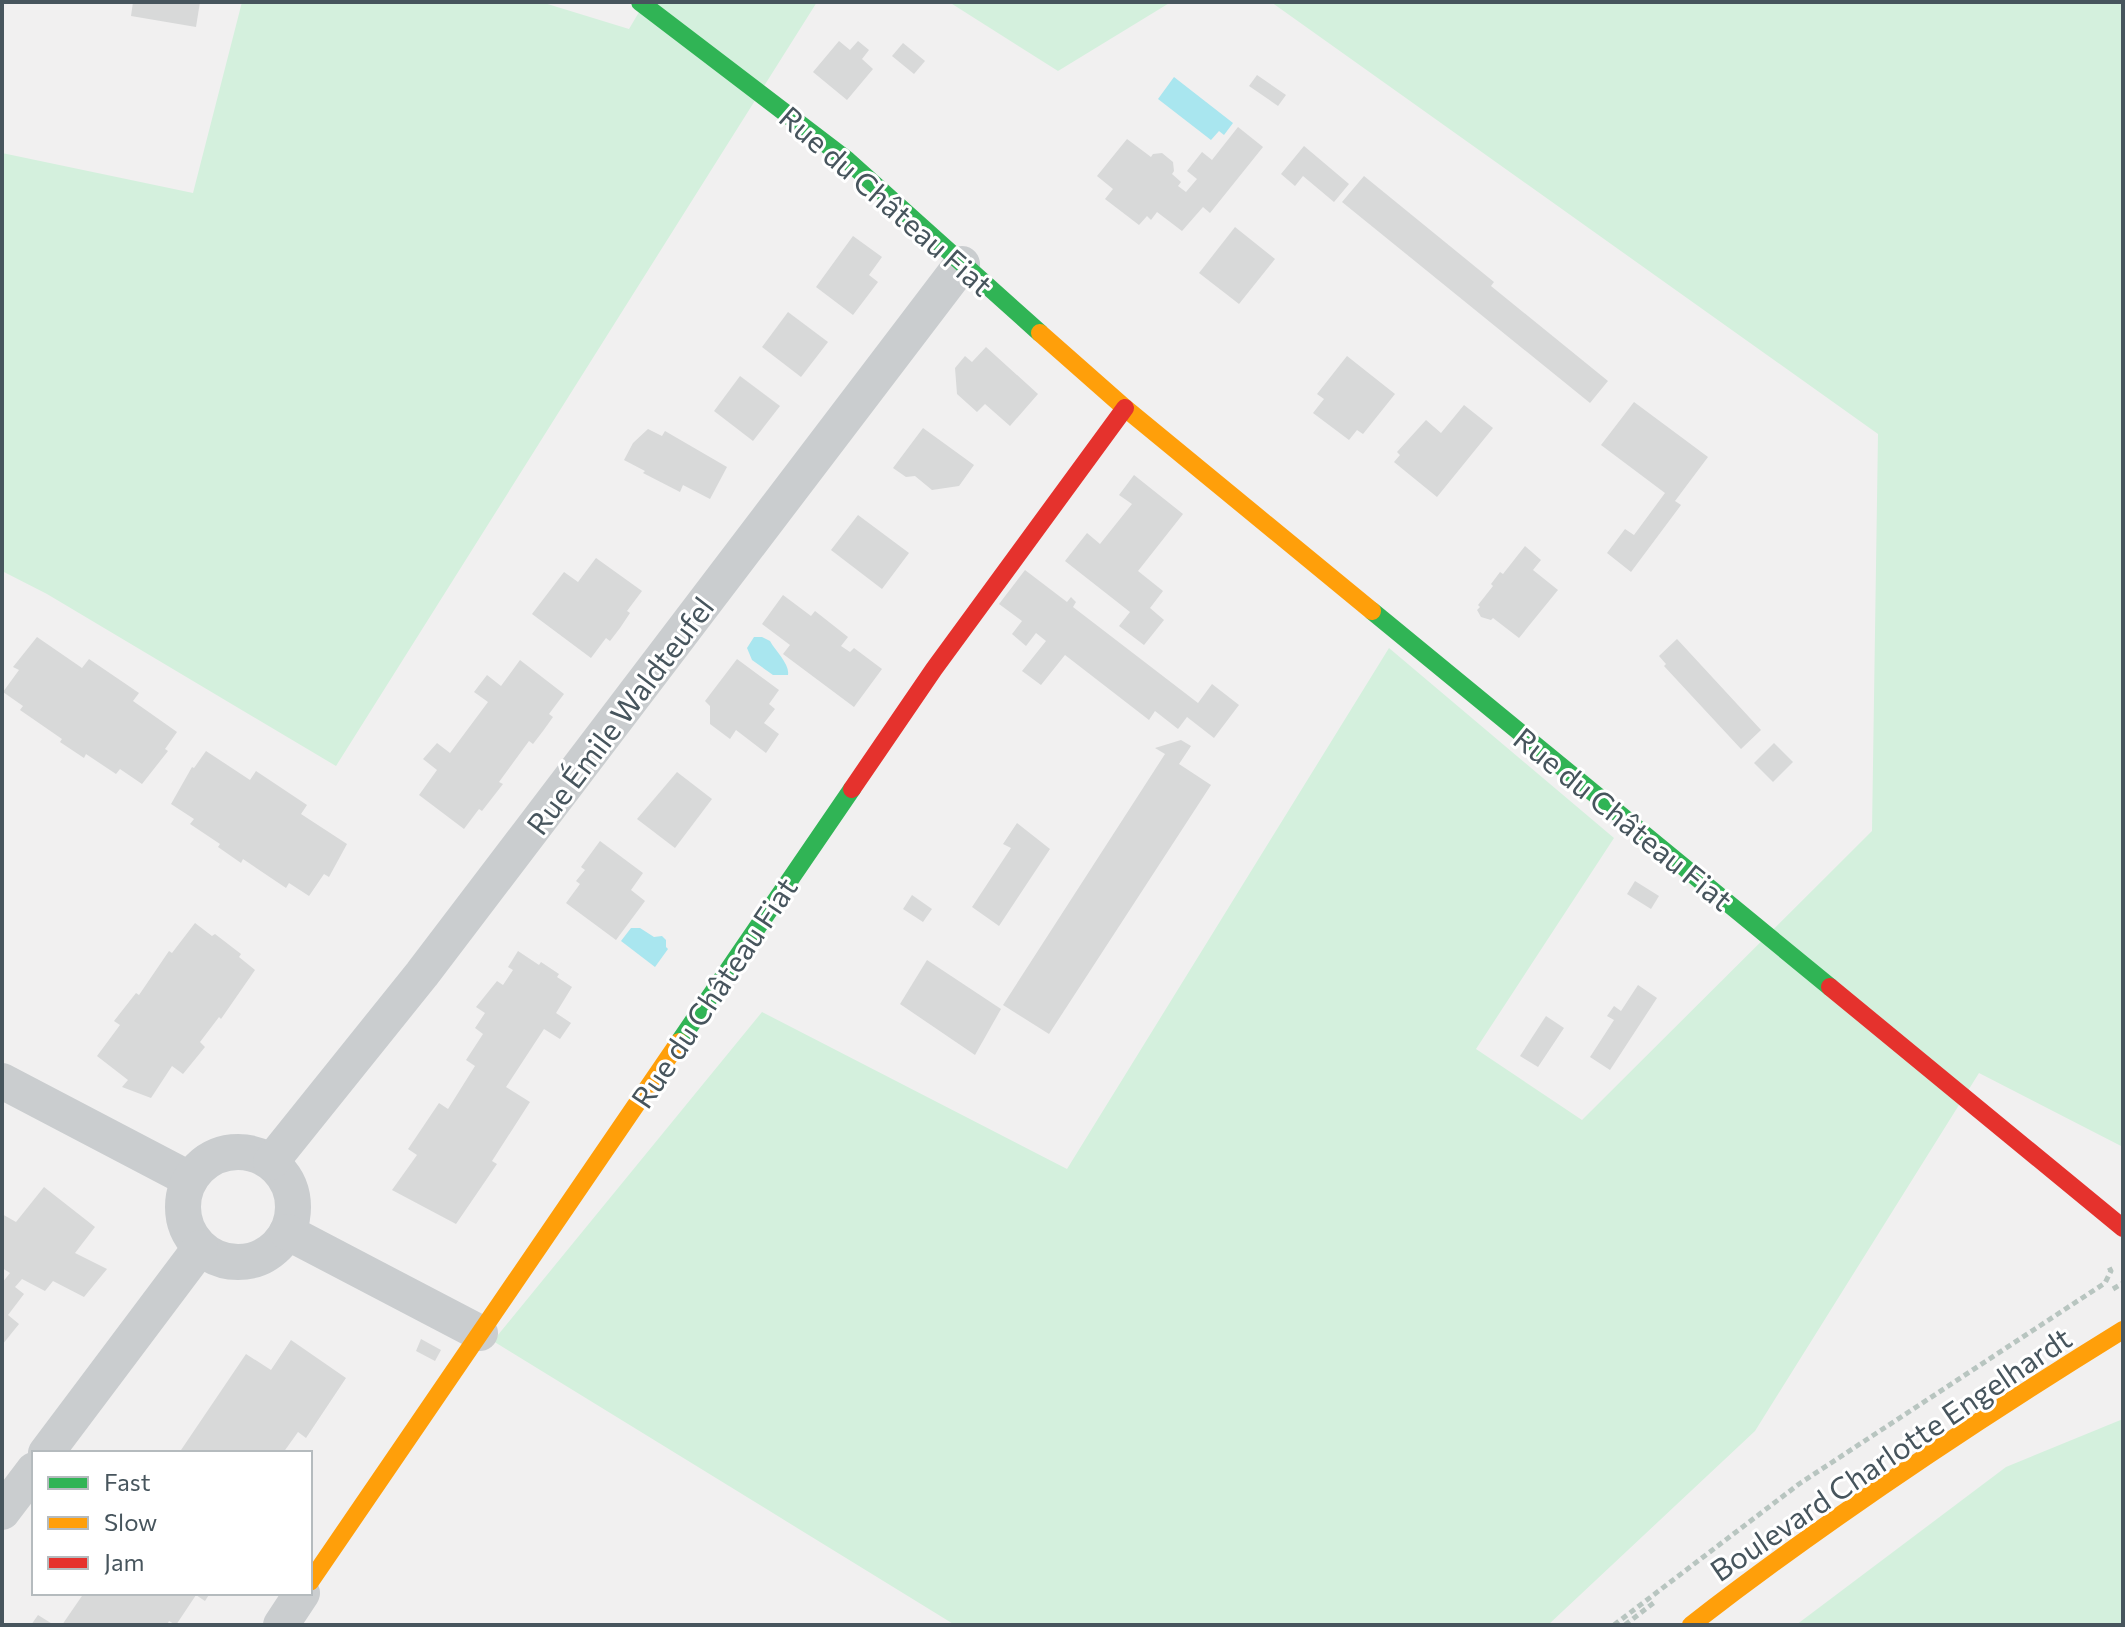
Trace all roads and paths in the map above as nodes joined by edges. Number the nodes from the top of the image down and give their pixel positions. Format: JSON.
{"nodes":[{"id":1,"x":640,"y":2,"type":"edge"},
{"id":2,"x":962,"y":264,"type":"junction"},
{"id":3,"x":1125,"y":408,"type":"junction"},
{"id":4,"x":2,"y":1081,"type":"edge"},
{"id":5,"x":271,"y":1162,"type":"junction"},
{"id":6,"x":189,"y":1179,"type":"junction"},
{"id":7,"x":2123,"y":1228,"type":"edge"},
{"id":8,"x":287,"y":1232,"type":"junction"},
{"id":9,"x":200,"y":1248,"type":"junction"},
{"id":10,"x":2123,"y":1330,"type":"edge"},
{"id":11,"x":480,"y":1333,"type":"junction"},
{"id":12,"x":48,"y":1451,"type":"edge"},
{"id":13,"x":32,"y":1473,"type":"edge"},
{"id":14,"x":2,"y":1512,"type":"edge"},
{"id":15,"x":312,"y":1579,"type":"edge"},
{"id":16,"x":301,"y":1595,"type":"edge"},
{"id":17,"x":281,"y":1625,"type":"edge"},
{"id":18,"x":1691,"y":1625,"type":"edge"}],
"edges":[{"from":1,"to":2,"type":"street","name":"Rue du Château Fiat"},
{"from":2,"to":3,"type":"street","name":"Rue du Château Fiat"},
{"from":2,"to":5,"type":"street","name":"Rue Émile Waldteufel"},
{"from":3,"to":7,"type":"street","name":"Rue du Château Fiat"},
{"from":3,"to":11,"type":"street","name":"Rue du Château Fiat"},
{"from":4,"to":6,"type":"street"},
{"from":5,"to":6,"type":"street"},
{"from":5,"to":8,"type":"street"},
{"from":6,"to":9,"type":"street"},
{"from":8,"to":9,"type":"street"},
{"from":8,"to":11,"type":"street"},
{"from":9,"to":12,"type":"street"},
{"from":10,"to":18,"type":"street","name":"Boulevard Charlotte Engelhardt"},
{"from":11,"to":15,"type":"street","name":"Rue du Château Fiat"},
{"from":13,"to":14,"type":"street"},
{"from":16,"to":17,"type":"street"}]}
